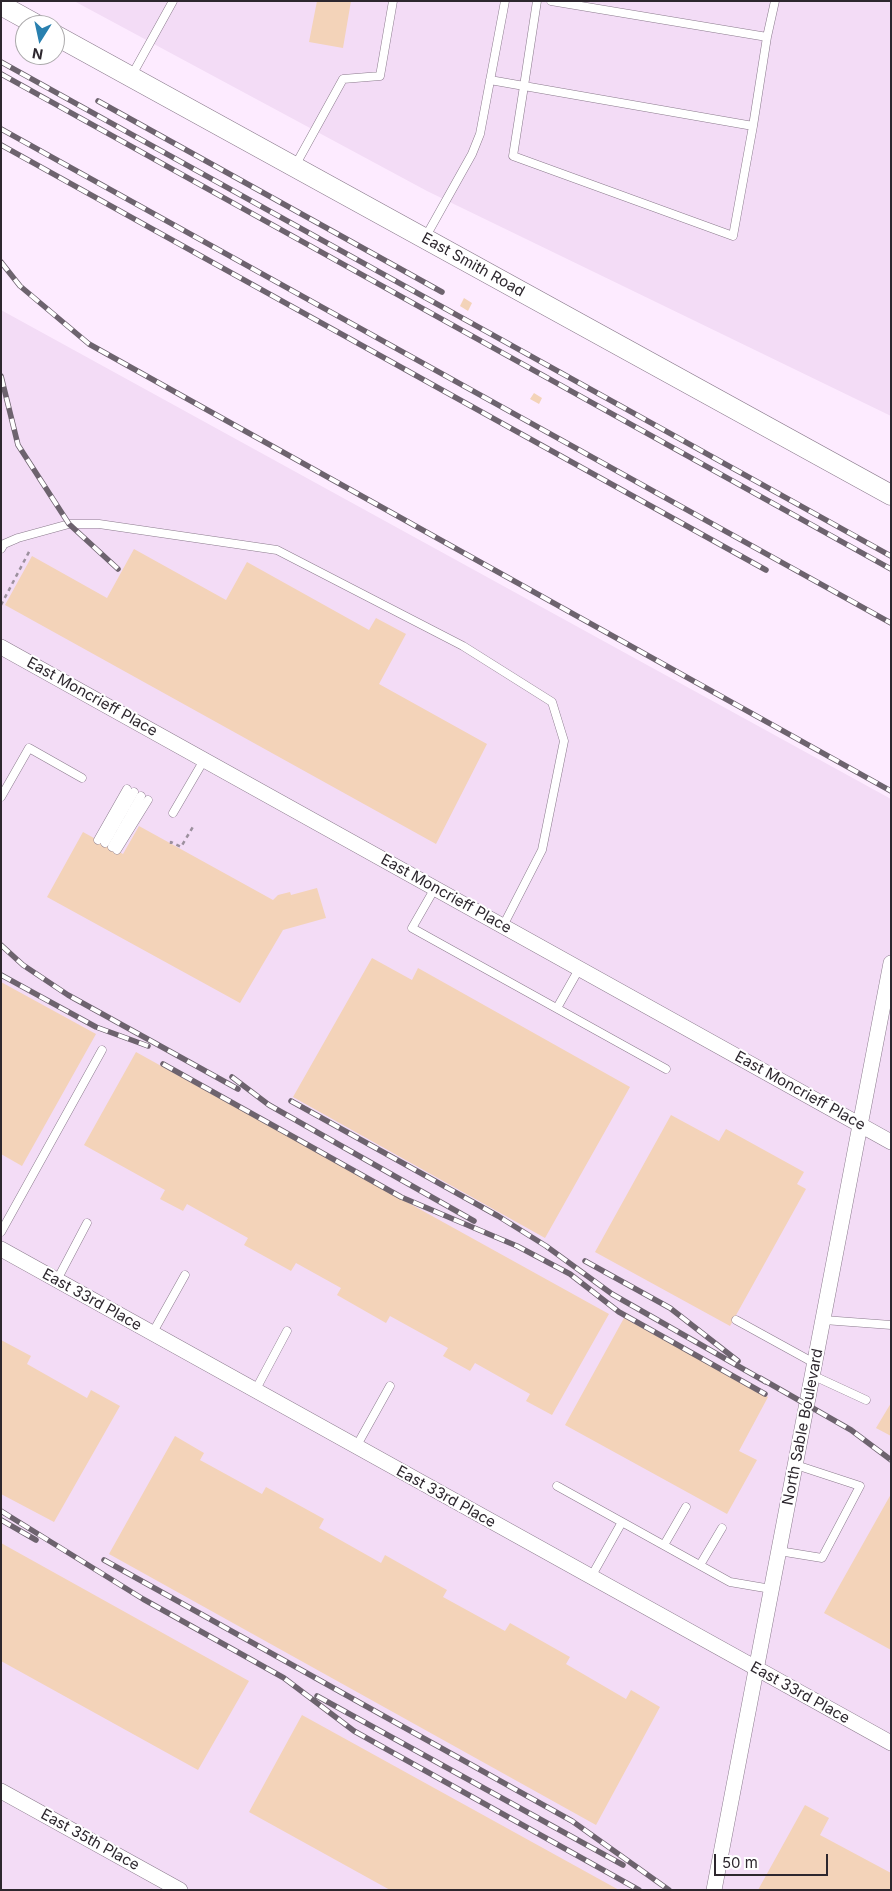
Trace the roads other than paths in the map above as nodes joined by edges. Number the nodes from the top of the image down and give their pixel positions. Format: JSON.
{"nodes":[{"id":1,"x":174,"y":1,"type":"edge"},
{"id":2,"x":393,"y":1,"type":"edge"},
{"id":3,"x":505,"y":1,"type":"edge"},
{"id":4,"x":537,"y":1,"type":"edge"},
{"id":5,"x":551,"y":1,"type":"edge"},
{"id":6,"x":774,"y":1,"type":"edge"},
{"id":7,"x":585,"y":4,"type":"edge"},
{"id":8,"x":1,"y":5,"type":"edge"},
{"id":9,"x":19,"y":15,"type":"edge"},
{"id":10,"x":767,"y":37,"type":"junction"},
{"id":11,"x":65,"y":41,"type":"edge"},
{"id":12,"x":131,"y":77,"type":"junction"},
{"id":13,"x":490,"y":80,"type":"junction"},
{"id":14,"x":524,"y":86,"type":"junction"},
{"id":15,"x":752,"y":126,"type":"junction"},
{"id":16,"x":295,"y":166,"type":"junction"},
{"id":17,"x":425,"y":238,"type":"junction"},
{"id":18,"x":891,"y":495,"type":"edge"},
{"id":19,"x":1,"y":549,"type":"edge"},
{"id":20,"x":1,"y":647,"type":"edge"},
{"id":21,"x":204,"y":760,"type":"junction"},
{"id":22,"x":82,"y":778,"type":"dead end"},
{"id":23,"x":137,"y":794,"type":"joint"},
{"id":24,"x":1,"y":796,"type":"edge"},
{"id":25,"x":173,"y":814,"type":"dead end"},
{"id":26,"x":435,"y":888,"type":"junction"},
{"id":27,"x":502,"y":926,"type":"junction"},
{"id":28,"x":891,"y":963,"type":"edge"},
{"id":29,"x":579,"y":969,"type":"junction"},
{"id":30,"x":557,"y":1008,"type":"junction"},
{"id":31,"x":102,"y":1050,"type":"dead end"},
{"id":32,"x":666,"y":1069,"type":"dead end"},
{"id":33,"x":860,"y":1125,"type":"junction"},
{"id":34,"x":891,"y":1142,"type":"edge"},
{"id":35,"x":87,"y":1223,"type":"dead end"},
{"id":36,"x":1,"y":1232,"type":"edge"},
{"id":37,"x":1,"y":1250,"type":"edge"},
{"id":38,"x":185,"y":1275,"type":"dead end"},
{"id":39,"x":56,"y":1280,"type":"junction"},
{"id":40,"x":736,"y":1320,"type":"dead end"},
{"id":41,"x":824,"y":1320,"type":"junction"},
{"id":42,"x":890,"y":1325,"type":"edge"},
{"id":43,"x":287,"y":1330,"type":"dead end"},
{"id":44,"x":152,"y":1334,"type":"junction"},
{"id":45,"x":815,"y":1370,"type":"junction"},
{"id":46,"x":390,"y":1386,"type":"dead end"},
{"id":47,"x":255,"y":1390,"type":"junction"},
{"id":48,"x":866,"y":1400,"type":"dead end"},
{"id":49,"x":356,"y":1446,"type":"junction"},
{"id":50,"x":796,"y":1465,"type":"junction"},
{"id":51,"x":557,"y":1486,"type":"dead end"},
{"id":52,"x":686,"y":1507,"type":"dead end"},
{"id":53,"x":622,"y":1522,"type":"junction"},
{"id":54,"x":722,"y":1528,"type":"dead end"},
{"id":55,"x":664,"y":1545,"type":"junction"},
{"id":56,"x":779,"y":1551,"type":"junction"},
{"id":57,"x":700,"y":1566,"type":"junction"},
{"id":58,"x":591,"y":1578,"type":"junction"},
{"id":59,"x":771,"y":1589,"type":"junction"},
{"id":60,"x":755,"y":1667,"type":"junction"},
{"id":61,"x":891,"y":1743,"type":"edge"},
{"id":62,"x":1,"y":1791,"type":"edge"},
{"id":63,"x":180,"y":1890,"type":"edge"},
{"id":64,"x":714,"y":1890,"type":"edge"}],
"edges":[{"from":1,"to":12,"type":"lane"},
{"from":2,"to":16,"type":"lane"},
{"from":3,"to":13,"type":"lane"},
{"from":4,"to":14,"type":"lane"},
{"from":5,"to":7,"type":"lane"},
{"from":6,"to":10,"type":"lane"},
{"from":7,"to":10,"type":"lane"},
{"from":8,"to":9,"type":"street"},
{"from":10,"to":15,"type":"lane"},
{"from":11,"to":12,"type":"street","name":"East Smith Road"},
{"from":12,"to":16,"type":"street","name":"East Smith Road"},
{"from":13,"to":14,"type":"lane"},
{"from":13,"to":17,"type":"lane"},
{"from":14,"to":15,"type":"lane"},
{"from":14,"to":15,"type":"lane"},
{"from":16,"to":17,"type":"street","name":"East Smith Road"},
{"from":17,"to":18,"type":"street","name":"East Smith Road"},
{"from":19,"to":27,"type":"lane"},
{"from":20,"to":21,"type":"street","name":"East Moncrieff Place"},
{"from":21,"to":25,"type":"lane"},
{"from":21,"to":26,"type":"street","name":"East Moncrieff Place"},
{"from":22,"to":24,"type":"lane"},
{"from":23,"to":23,"type":"lane"},
{"from":26,"to":27,"type":"street","name":"East Moncrieff Place"},
{"from":26,"to":30,"type":"lane"},
{"from":27,"to":29,"type":"street","name":"East Moncrieff Place"},
{"from":28,"to":33,"type":"street","name":"North Sable Boulevard"},
{"from":29,"to":30,"type":"lane"},
{"from":29,"to":33,"type":"street","name":"East Moncrieff Place"},
{"from":30,"to":32,"type":"lane"},
{"from":31,"to":36,"type":"lane"},
{"from":33,"to":34,"type":"street","name":"East Moncrieff Place"},
{"from":33,"to":41,"type":"street","name":"North Sable Boulevard"},
{"from":35,"to":39,"type":"lane"},
{"from":37,"to":39,"type":"street","name":"East 33rd Place"},
{"from":38,"to":44,"type":"lane"},
{"from":39,"to":44,"type":"street","name":"East 33rd Place"},
{"from":40,"to":45,"type":"lane"},
{"from":41,"to":42,"type":"lane"},
{"from":41,"to":45,"type":"street","name":"North Sable Boulevard"},
{"from":43,"to":47,"type":"lane"},
{"from":44,"to":47,"type":"street","name":"East 33rd Place"},
{"from":45,"to":48,"type":"lane"},
{"from":45,"to":50,"type":"street","name":"North Sable Boulevard"},
{"from":46,"to":49,"type":"lane"},
{"from":47,"to":49,"type":"street","name":"East 33rd Place"},
{"from":49,"to":58,"type":"street","name":"East 33rd Place"},
{"from":50,"to":56,"type":"street","name":"North Sable Boulevard"},
{"from":50,"to":56,"type":"lane"},
{"from":51,"to":53,"type":"lane"},
{"from":52,"to":55,"type":"lane"},
{"from":53,"to":55,"type":"lane"},
{"from":53,"to":58,"type":"lane"},
{"from":54,"to":57,"type":"lane"},
{"from":55,"to":57,"type":"lane"},
{"from":56,"to":59,"type":"street","name":"North Sable Boulevard"},
{"from":57,"to":59,"type":"lane"},
{"from":58,"to":60,"type":"street","name":"East 33rd Place"},
{"from":59,"to":60,"type":"street","name":"North Sable Boulevard"},
{"from":60,"to":61,"type":"street","name":"East 33rd Place"},
{"from":60,"to":64,"type":"street","name":"North Sable Boulevard"},
{"from":62,"to":63,"type":"street","name":"East 35th Place"}]}
